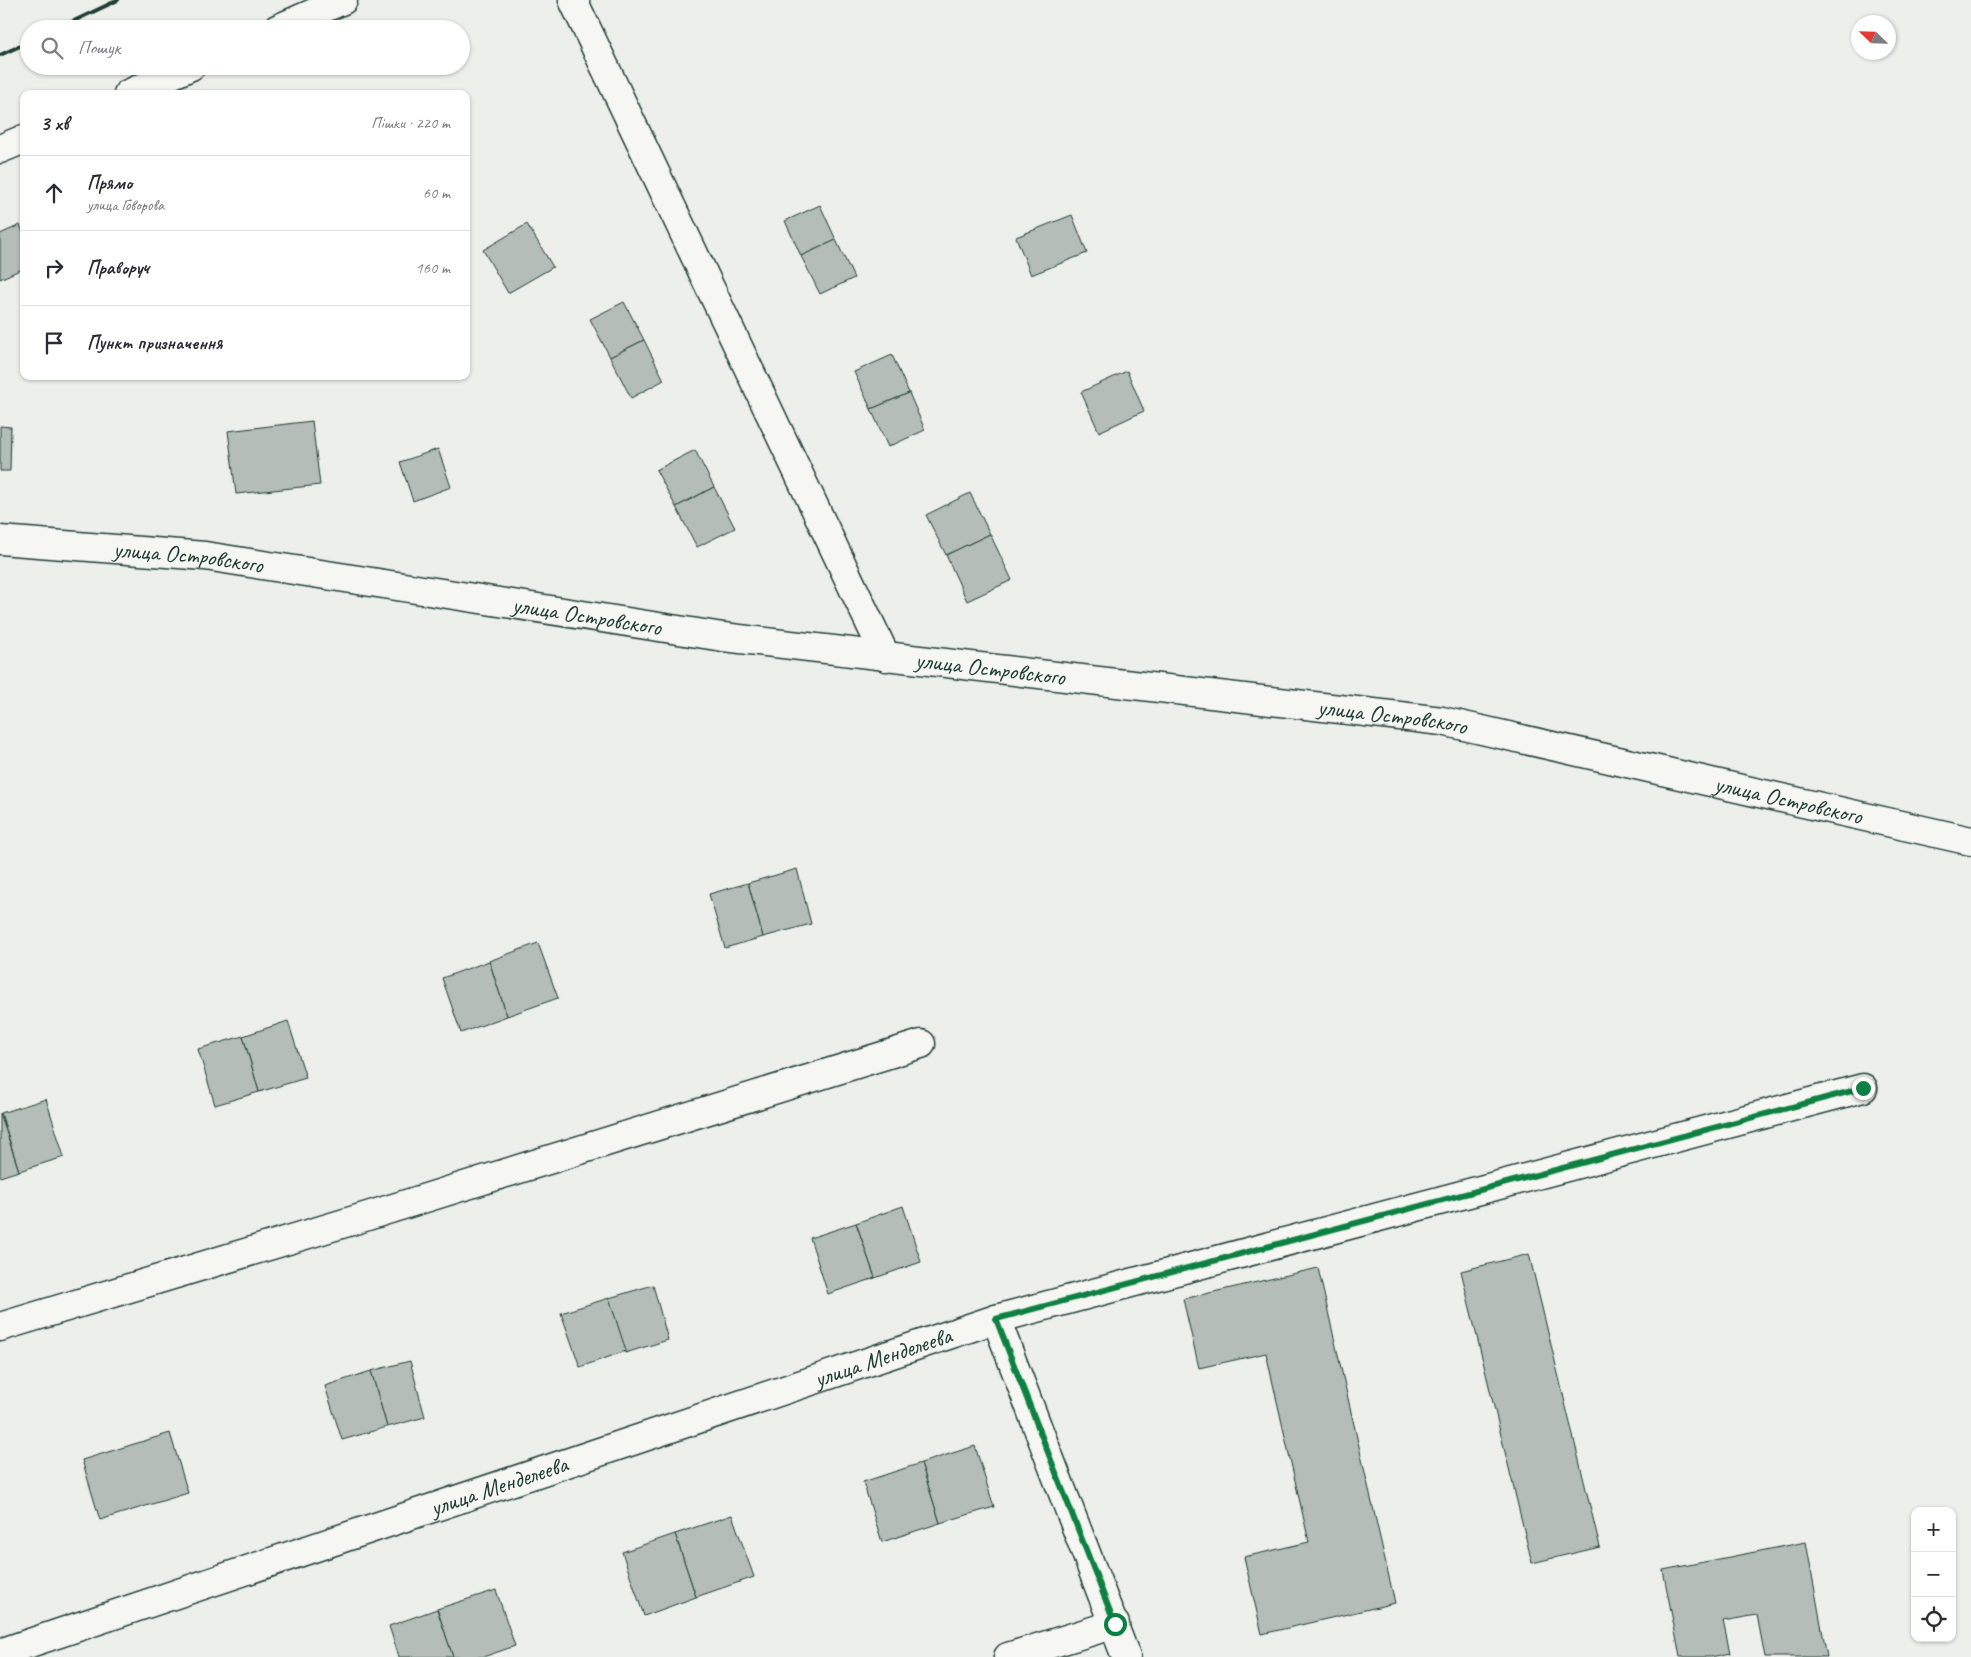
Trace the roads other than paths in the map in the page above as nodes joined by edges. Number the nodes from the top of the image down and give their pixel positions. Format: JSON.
{"nodes":[{"id":1,"x":343,"y":0,"type":"edge"},
{"id":2,"x":573,"y":0,"type":"edge"},
{"id":3,"x":297,"y":20,"type":"edge"},
{"id":4,"x":171,"y":75,"type":"edge"},
{"id":5,"x":137,"y":90,"type":"edge"},
{"id":6,"x":20,"y":141,"type":"edge"},
{"id":7,"x":0,"y":149,"type":"edge"},
{"id":8,"x":0,"y":540,"type":"edge"},
{"id":9,"x":886,"y":657,"type":"junction"},
{"id":10,"x":1971,"y":841,"type":"edge"},
{"id":11,"x":920,"y":1044,"type":"dead end"},
{"id":12,"x":1863,"y":1088,"type":"dead end"},
{"id":13,"x":997,"y":1320,"type":"junction"},
{"id":14,"x":0,"y":1327,"type":"edge"},
{"id":15,"x":1115,"y":1624,"type":"junction"},
{"id":16,"x":0,"y":1653,"type":"edge"},
{"id":17,"x":1008,"y":1657,"type":"edge"},
{"id":18,"x":1126,"y":1657,"type":"edge"}],
"edges":[{"from":1,"to":3,"type":"street"},
{"from":2,"to":9,"type":"street"},
{"from":4,"to":5,"type":"street"},
{"from":6,"to":7,"type":"street"},
{"from":8,"to":9,"type":"street","name":"улица Островского"},
{"from":9,"to":10,"type":"street","name":"улица Островского"},
{"from":11,"to":14,"type":"street"},
{"from":12,"to":13,"type":"street","name":"улица Менделеева"},
{"from":13,"to":15,"type":"street"},
{"from":13,"to":16,"type":"street","name":"улица Менделеева"},
{"from":15,"to":17,"type":"street"},
{"from":15,"to":18,"type":"street"}]}
